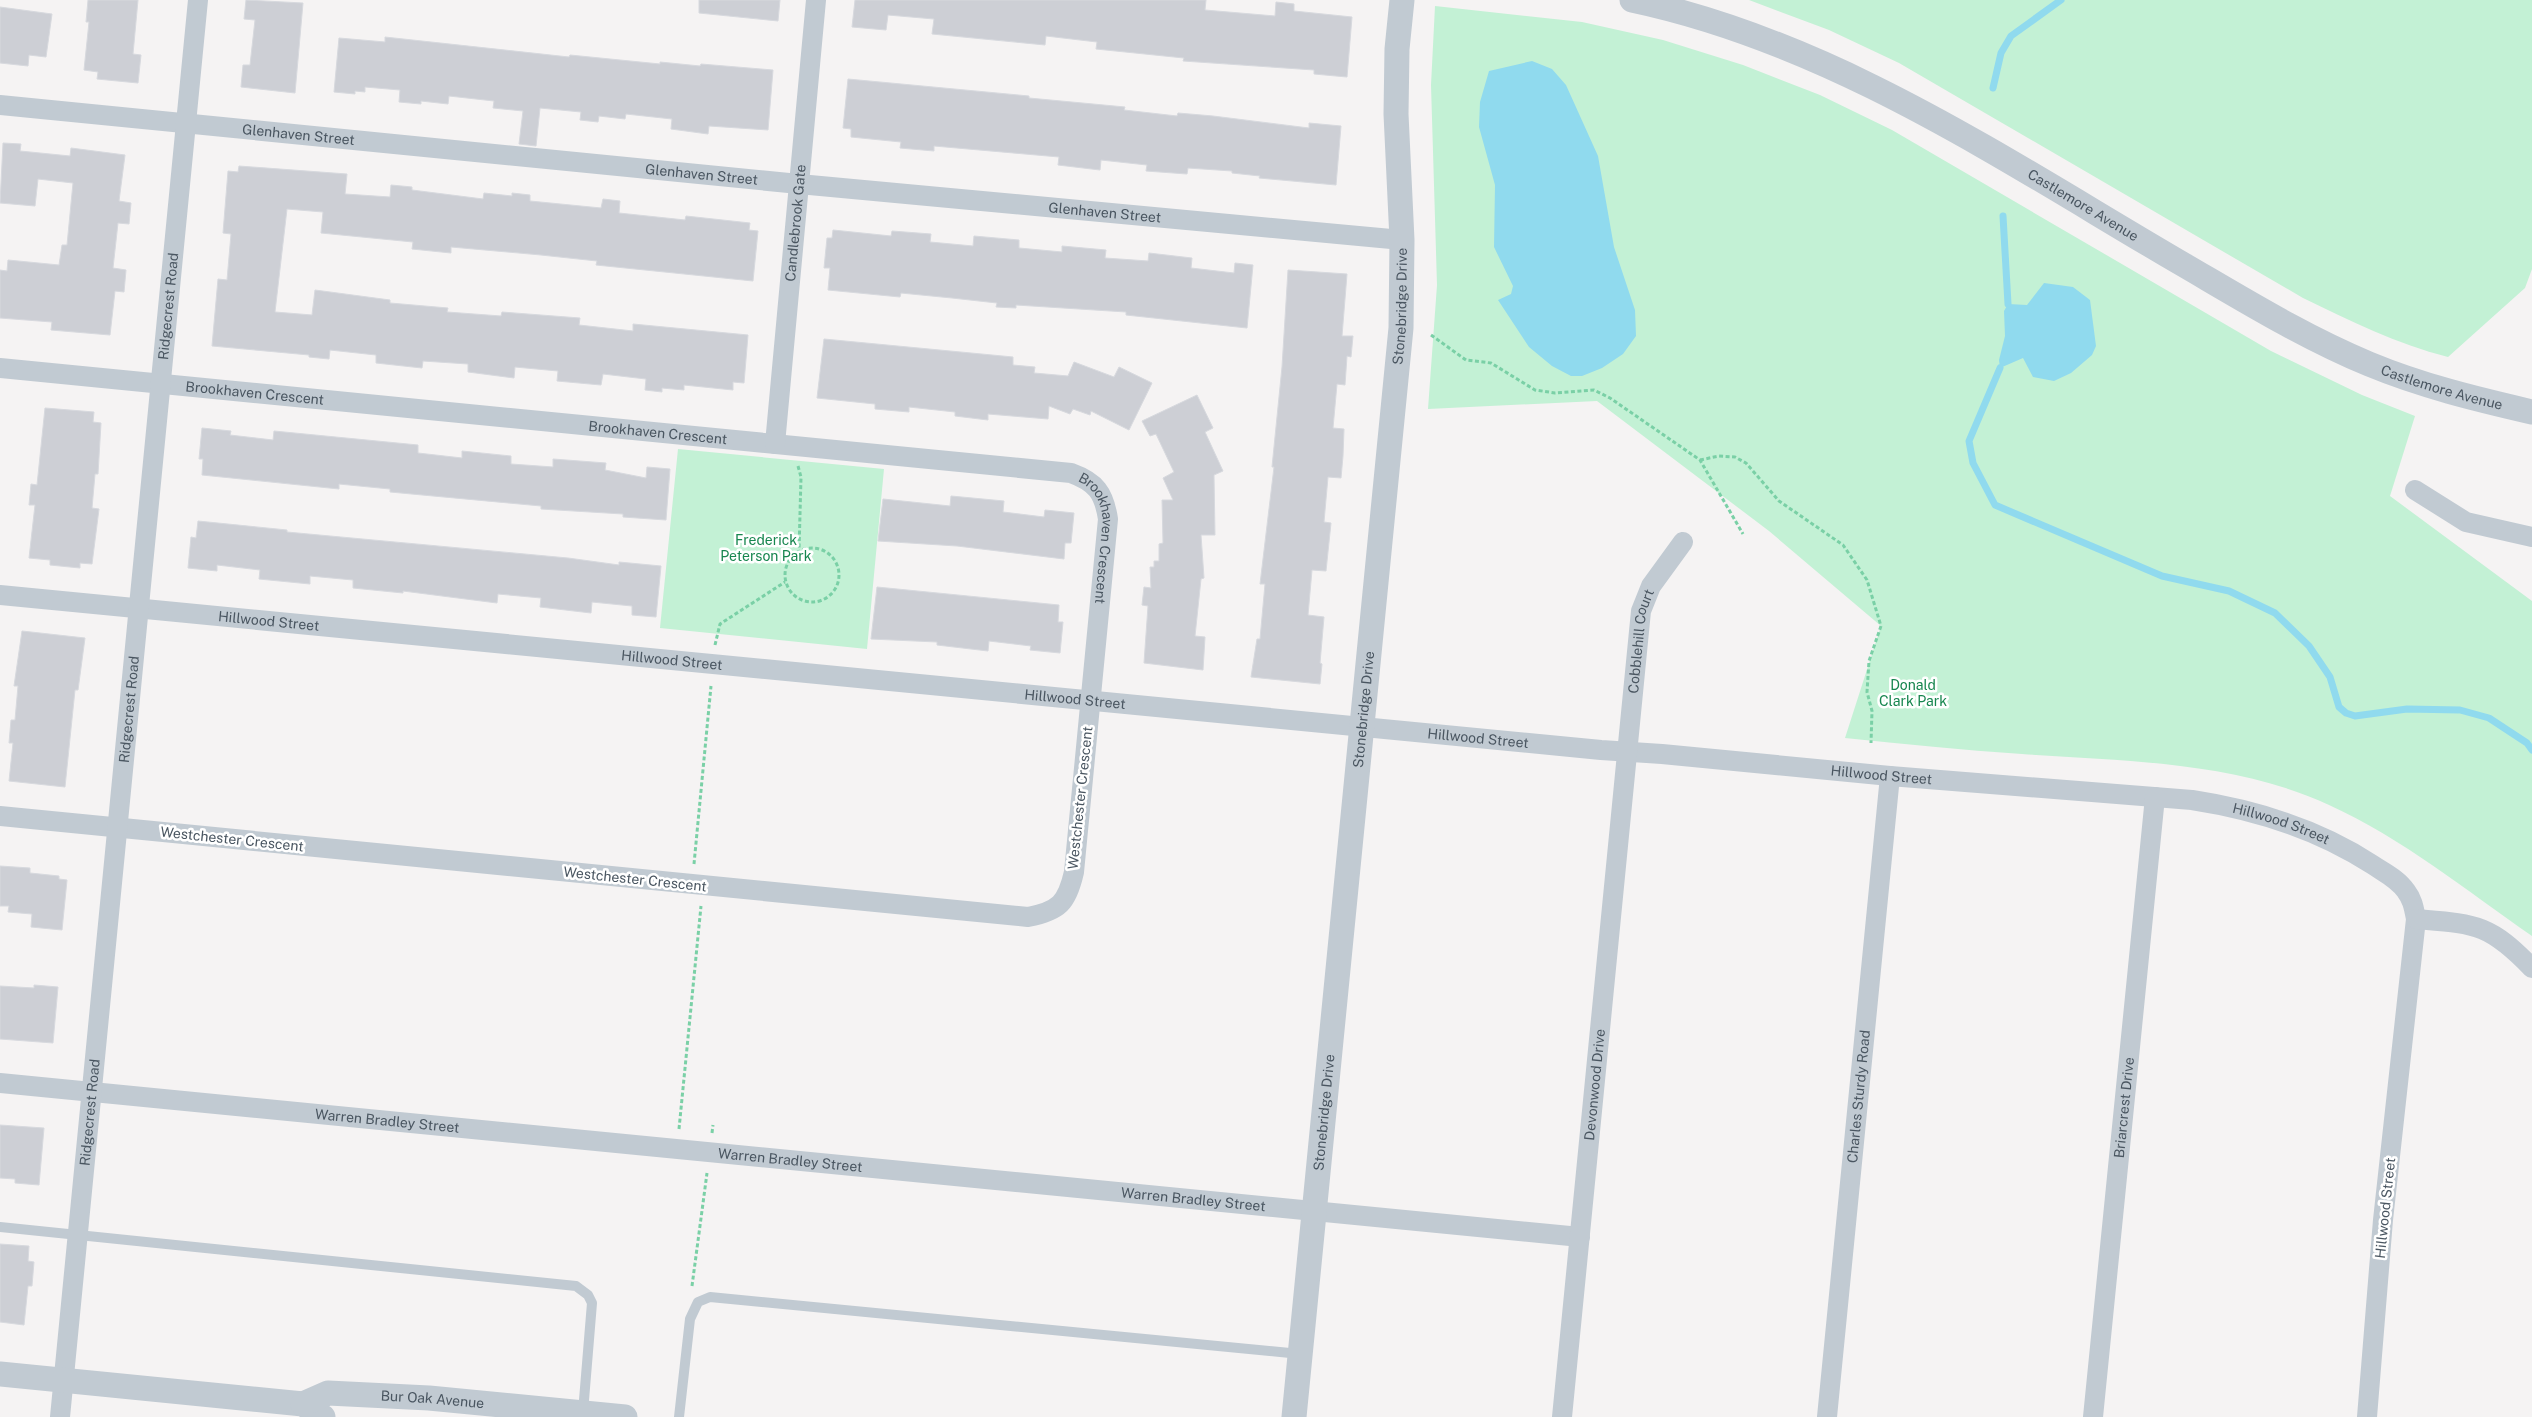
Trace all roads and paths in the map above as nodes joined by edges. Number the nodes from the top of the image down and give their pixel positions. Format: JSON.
{"nodes":[{"id":1,"x":198,"y":0,"type":"edge"},
{"id":2,"x":816,"y":0,"type":"edge"},
{"id":3,"x":1402,"y":0,"type":"edge"},
{"id":4,"x":1632,"y":0,"type":"edge"},
{"id":5,"x":0,"y":105,"type":"edge"},
{"id":6,"x":187,"y":124,"type":"junction"},
{"id":7,"x":799,"y":184,"type":"junction"},
{"id":8,"x":1402,"y":240,"type":"junction"},
{"id":9,"x":1431,"y":335,"type":"dead end"},
{"id":10,"x":0,"y":368,"type":"edge"},
{"id":11,"x":160,"y":384,"type":"junction"},
{"id":12,"x":2532,"y":412,"type":"edge"},
{"id":13,"x":774,"y":444,"type":"junction"},
{"id":14,"x":1700,"y":460,"type":"junction"},
{"id":15,"x":798,"y":463,"type":"dead end"},
{"id":16,"x":2415,"y":490,"type":"dead end"},
{"id":17,"x":1743,"y":534,"type":"dead end"},
{"id":18,"x":2532,"y":537,"type":"edge"},
{"id":19,"x":1683,"y":542,"type":"dead end"},
{"id":20,"x":799,"y":551,"type":"junction"},
{"id":21,"x":785,"y":582,"type":"junction"},
{"id":22,"x":0,"y":595,"type":"edge"},
{"id":23,"x":138,"y":608,"type":"junction"},
{"id":24,"x":716,"y":636,"type":"dead end"},
{"id":25,"x":1090,"y":701,"type":"junction"},
{"id":26,"x":1362,"y":728,"type":"junction"},
{"id":27,"x":1871,"y":743,"type":"dead end"},
{"id":28,"x":1626,"y":752,"type":"junction"},
{"id":29,"x":1890,"y":776,"type":"junction"},
{"id":30,"x":2155,"y":797,"type":"junction"},
{"id":31,"x":0,"y":816,"type":"edge"},
{"id":32,"x":118,"y":828,"type":"junction"},
{"id":33,"x":2416,"y":919,"type":"junction"},
{"id":34,"x":2532,"y":968,"type":"edge"},
{"id":35,"x":0,"y":1083,"type":"edge"},
{"id":36,"x":92,"y":1092,"type":"junction"},
{"id":37,"x":708,"y":1166,"type":"dead end"},
{"id":38,"x":1314,"y":1212,"type":"junction"},
{"id":39,"x":0,"y":1227,"type":"edge"},
{"id":40,"x":78,"y":1235,"type":"junction"},
{"id":41,"x":1580,"y":1237,"type":"junction"},
{"id":42,"x":690,"y":1291,"type":"dead end"},
{"id":43,"x":1300,"y":1354,"type":"junction"},
{"id":44,"x":0,"y":1374,"type":"edge"},
{"id":45,"x":63,"y":1380,"type":"junction"},
{"id":46,"x":582,"y":1412,"type":"junction"},
{"id":47,"x":309,"y":1413,"type":"edge"},
{"id":48,"x":60,"y":1417,"type":"edge"},
{"id":49,"x":625,"y":1417,"type":"edge"},
{"id":50,"x":679,"y":1417,"type":"edge"},
{"id":51,"x":1294,"y":1417,"type":"edge"},
{"id":52,"x":1562,"y":1417,"type":"edge"},
{"id":53,"x":1827,"y":1417,"type":"edge"},
{"id":54,"x":2093,"y":1417,"type":"edge"},
{"id":55,"x":2367,"y":1417,"type":"edge"}],
"edges":[{"from":1,"to":6,"type":"street","name":"Ridgecrest Road"},
{"from":2,"to":7,"type":"street","name":"Candlebrook Gate"},
{"from":3,"to":8,"type":"street","name":"Stonebridge Drive"},
{"from":4,"to":12,"type":"street","name":"Castlemore Avenue"},
{"from":5,"to":6,"type":"street","name":"Glenhaven Street"},
{"from":6,"to":7,"type":"street","name":"Glenhaven Street"},
{"from":6,"to":11,"type":"street","name":"Ridgecrest Road"},
{"from":7,"to":8,"type":"street","name":"Glenhaven Street"},
{"from":7,"to":13,"type":"street","name":"Candlebrook Gate"},
{"from":8,"to":26,"type":"street","name":"Stonebridge Drive"},
{"from":9,"to":14,"type":"path"},
{"from":10,"to":11,"type":"street","name":"Brookhaven Crescent"},
{"from":11,"to":13,"type":"street","name":"Brookhaven Crescent"},
{"from":11,"to":23,"type":"street","name":"Ridgecrest Road"},
{"from":13,"to":25,"type":"street","name":"Brookhaven Crescent"},
{"from":14,"to":17,"type":"path"},
{"from":14,"to":27,"type":"path"},
{"from":15,"to":20,"type":"path"},
{"from":16,"to":18,"type":"street"},
{"from":19,"to":28,"type":"street","name":"Cobblehill Court"},
{"from":20,"to":21,"type":"path"},
{"from":20,"to":21,"type":"path"},
{"from":21,"to":24,"type":"path"},
{"from":22,"to":23,"type":"street","name":"Hillwood Street"},
{"from":23,"to":25,"type":"street","name":"Hillwood Street"},
{"from":23,"to":32,"type":"street","name":"Ridgecrest Road"},
{"from":25,"to":26,"type":"street","name":"Hillwood Street"},
{"from":25,"to":32,"type":"street","name":"Westchester Crescent"},
{"from":26,"to":28,"type":"street","name":"Hillwood Street"},
{"from":26,"to":38,"type":"street","name":"Stonebridge Drive"},
{"from":28,"to":29,"type":"street","name":"Hillwood Street"},
{"from":28,"to":41,"type":"street","name":"Devonwood Drive"},
{"from":29,"to":30,"type":"street","name":"Hillwood Street"},
{"from":29,"to":53,"type":"street","name":"Charles Sturdy Road"},
{"from":30,"to":33,"type":"street","name":"Hillwood Street"},
{"from":30,"to":54,"type":"street","name":"Briarcrest Drive"},
{"from":31,"to":32,"type":"street","name":"Westchester Crescent"},
{"from":32,"to":36,"type":"street","name":"Ridgecrest Road"},
{"from":33,"to":34,"type":"street"},
{"from":33,"to":55,"type":"street","name":"Hillwood Street"},
{"from":35,"to":36,"type":"street","name":"Warren Bradley Street"},
{"from":36,"to":38,"type":"street","name":"Warren Bradley Street"},
{"from":36,"to":40,"type":"street","name":"Ridgecrest Road"},
{"from":37,"to":42,"type":"path"},
{"from":38,"to":41,"type":"street","name":"Warren Bradley Street"},
{"from":38,"to":43,"type":"street","name":"Stonebridge Drive"},
{"from":39,"to":40,"type":"lane"},
{"from":40,"to":45,"type":"street","name":"Ridgecrest Road"},
{"from":40,"to":46,"type":"lane"},
{"from":41,"to":52,"type":"street","name":"Devonwood Drive"},
{"from":43,"to":50,"type":"lane"},
{"from":43,"to":51,"type":"street","name":"Stonebridge Drive"},
{"from":44,"to":45,"type":"street","name":"Bur Oak Avenue"},
{"from":45,"to":47,"type":"street","name":"Bur Oak Avenue"},
{"from":45,"to":48,"type":"street","name":"Ridgecrest Road"},
{"from":46,"to":47,"type":"street","name":"Bur Oak Avenue"},
{"from":46,"to":49,"type":"street","name":"Bur Oak Avenue"}]}
